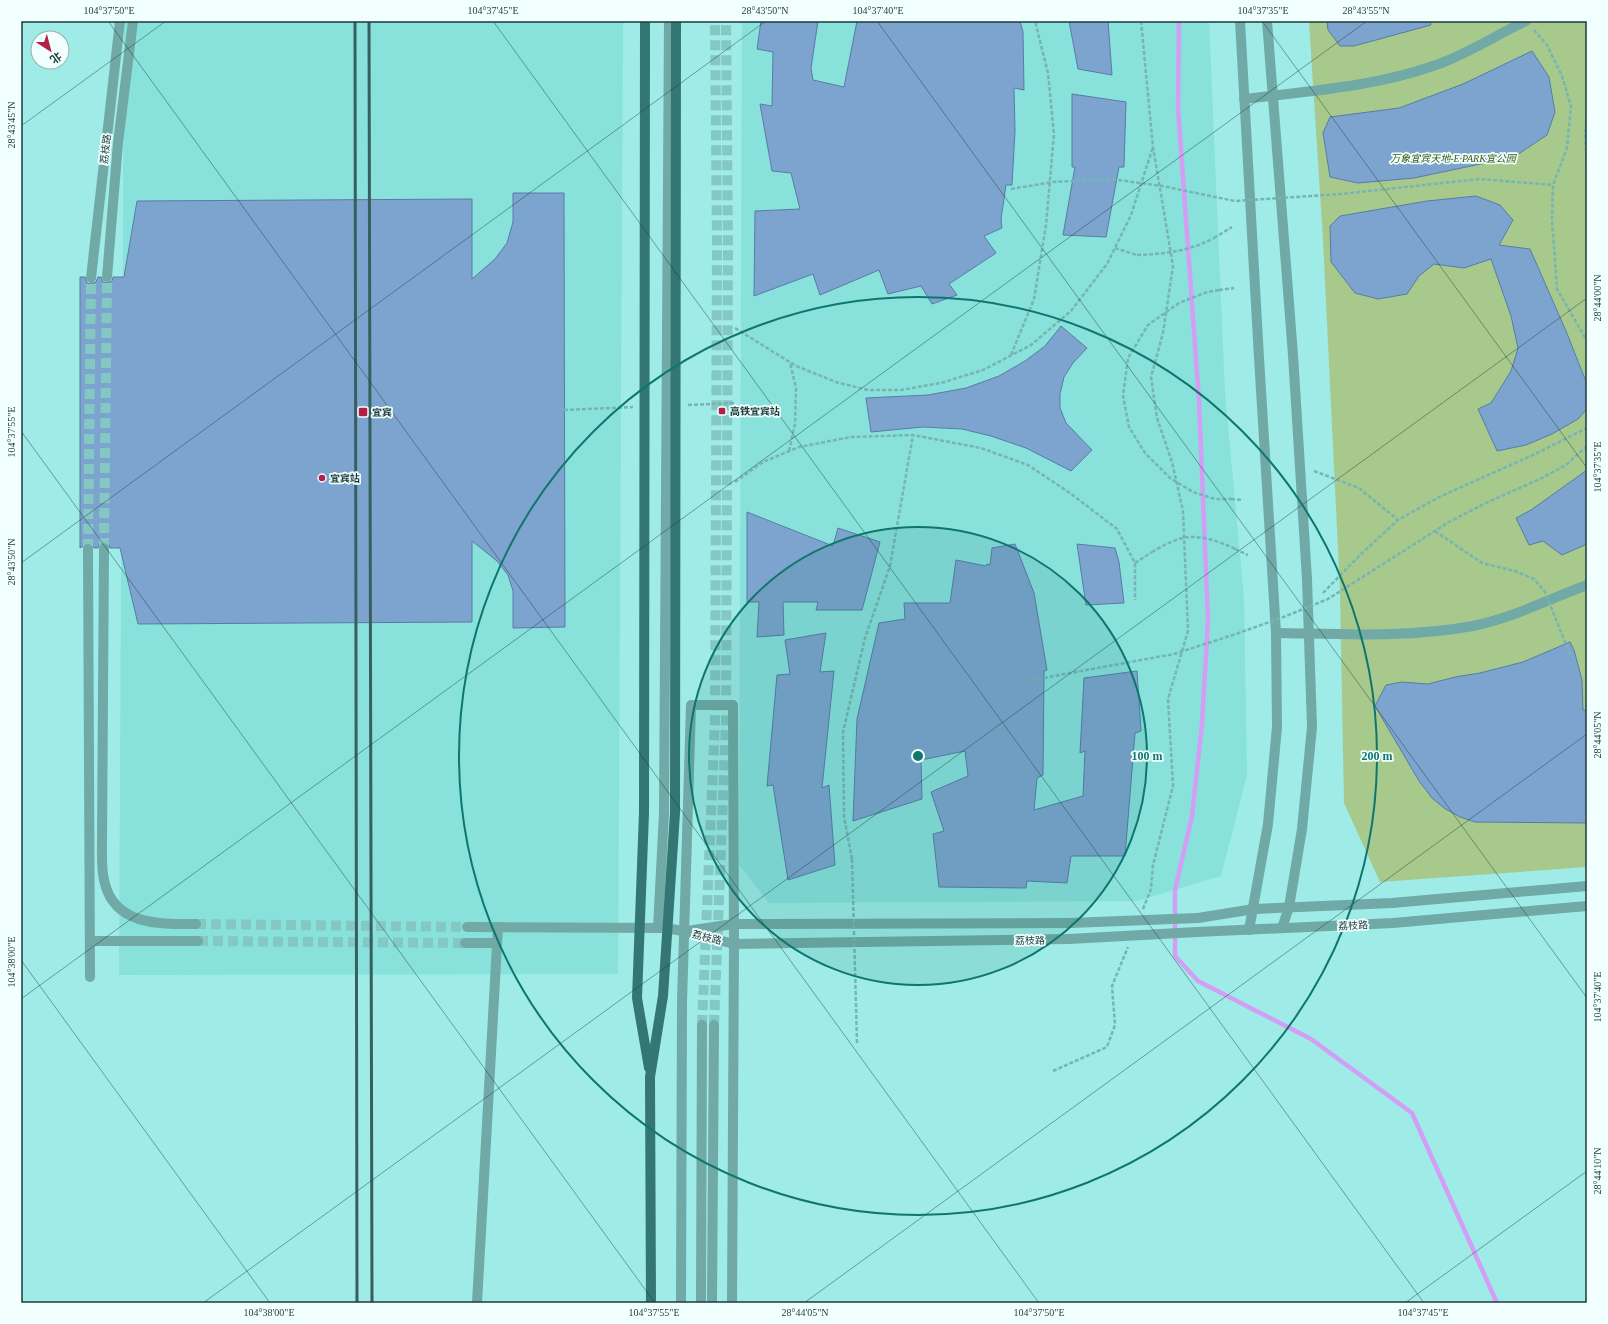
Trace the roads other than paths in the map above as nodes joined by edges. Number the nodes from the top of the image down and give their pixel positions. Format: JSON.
{"nodes":[{"id":1,"x":120,"y":21,"type":"edge"},
{"id":2,"x":133,"y":21,"type":"edge"},
{"id":3,"x":645,"y":21,"type":"edge"},
{"id":4,"x":1240,"y":21,"type":"edge"},
{"id":5,"x":1267,"y":21,"type":"edge"},
{"id":6,"x":672,"y":22,"type":"edge"},
{"id":7,"x":1529,"y":24,"type":"edge"},
{"id":8,"x":1273,"y":96,"type":"junction"},
{"id":9,"x":1244,"y":99,"type":"junction"},
{"id":10,"x":107,"y":277,"type":"tunnel mouth"},
{"id":11,"x":91,"y":278,"type":"tunnel mouth"},
{"id":12,"x":104,"y":548,"type":"tunnel mouth"},
{"id":13,"x":88,"y":549,"type":"tunnel mouth"},
{"id":14,"x":1587,"y":585,"type":"edge"},
{"id":15,"x":1276,"y":632,"type":"junction"},
{"id":16,"x":1309,"y":634,"type":"junction"},
{"id":17,"x":1587,"y":886,"type":"edge"},
{"id":18,"x":1587,"y":906,"type":"edge"},
{"id":19,"x":1289,"y":907,"type":"junction"},
{"id":20,"x":1254,"y":909,"type":"junction"},
{"id":21,"x":196,"y":924,"type":"tunnel mouth"},
{"id":22,"x":733,"y":924,"type":"junction"},
{"id":23,"x":467,"y":927,"type":"tunnel mouth"},
{"id":24,"x":498,"y":927,"type":"junction"},
{"id":25,"x":658,"y":928,"type":"junction"},
{"id":26,"x":1282,"y":928,"type":"junction"},
{"id":27,"x":1249,"y":930,"type":"junction"},
{"id":28,"x":683,"y":931,"type":"junction"},
{"id":29,"x":90,"y":941,"type":"junction"},
{"id":30,"x":198,"y":941,"type":"tunnel mouth"},
{"id":31,"x":465,"y":943,"type":"tunnel mouth"},
{"id":32,"x":497,"y":943,"type":"junction"},
{"id":33,"x":734,"y":944,"type":"junction"},
{"id":34,"x":90,"y":977,"type":"dead end"},
{"id":35,"x":702,"y":1025,"type":"tunnel mouth"},
{"id":36,"x":714,"y":1025,"type":"tunnel mouth"},
{"id":37,"x":650,"y":1077,"type":"junction"},
{"id":38,"x":477,"y":1303,"type":"edge"},
{"id":39,"x":651,"y":1303,"type":"edge"},
{"id":40,"x":681,"y":1303,"type":"edge"},
{"id":41,"x":701,"y":1303,"type":"edge"},
{"id":42,"x":712,"y":1303,"type":"edge"},
{"id":43,"x":732,"y":1303,"type":"edge"}],
"edges":[{"from":1,"to":11,"type":"street","name":"荔枝路"},
{"from":2,"to":10,"type":"street","name":"荔枝路"},
{"from":3,"to":37,"type":"main road","bridge":true},
{"from":4,"to":9,"type":"street"},
{"from":5,"to":8,"type":"street"},
{"from":6,"to":25,"type":"street"},
{"from":6,"to":37,"type":"main road","bridge":true},
{"from":7,"to":8,"type":"street"},
{"from":8,"to":9,"type":"street"},
{"from":8,"to":16,"type":"street"},
{"from":9,"to":15,"type":"street"},
{"from":12,"to":21,"type":"street"},
{"from":13,"to":29,"type":"street"},
{"from":14,"to":16,"type":"street"},
{"from":15,"to":16,"type":"street"},
{"from":15,"to":20,"type":"street"},
{"from":16,"to":19,"type":"street"},
{"from":17,"to":19,"type":"street","name":"荔枝路"},
{"from":18,"to":26,"type":"street","name":"荔枝路"},
{"from":19,"to":20,"type":"street","name":"荔枝路"},
{"from":19,"to":26,"type":"street"},
{"from":20,"to":22,"type":"street","name":"荔枝路","bridge":true},
{"from":20,"to":27,"type":"street"},
{"from":22,"to":28,"type":"street","name":"荔枝路"},
{"from":22,"to":28,"type":"street"},
{"from":22,"to":33,"type":"street"},
{"from":23,"to":24,"type":"street"},
{"from":24,"to":25,"type":"street"},
{"from":24,"to":32,"type":"street"},
{"from":25,"to":28,"type":"street"},
{"from":26,"to":27,"type":"street","name":"荔枝路"},
{"from":27,"to":33,"type":"street","name":"荔枝路","bridge":true},
{"from":28,"to":33,"type":"street","name":"荔枝路"},
{"from":28,"to":40,"type":"street"},
{"from":29,"to":30,"type":"street"},
{"from":29,"to":34,"type":"street"},
{"from":31,"to":32,"type":"street"},
{"from":32,"to":38,"type":"street"},
{"from":33,"to":43,"type":"street"},
{"from":35,"to":41,"type":"street"},
{"from":36,"to":42,"type":"street"},
{"from":37,"to":39,"type":"main road","bridge":true}]}
